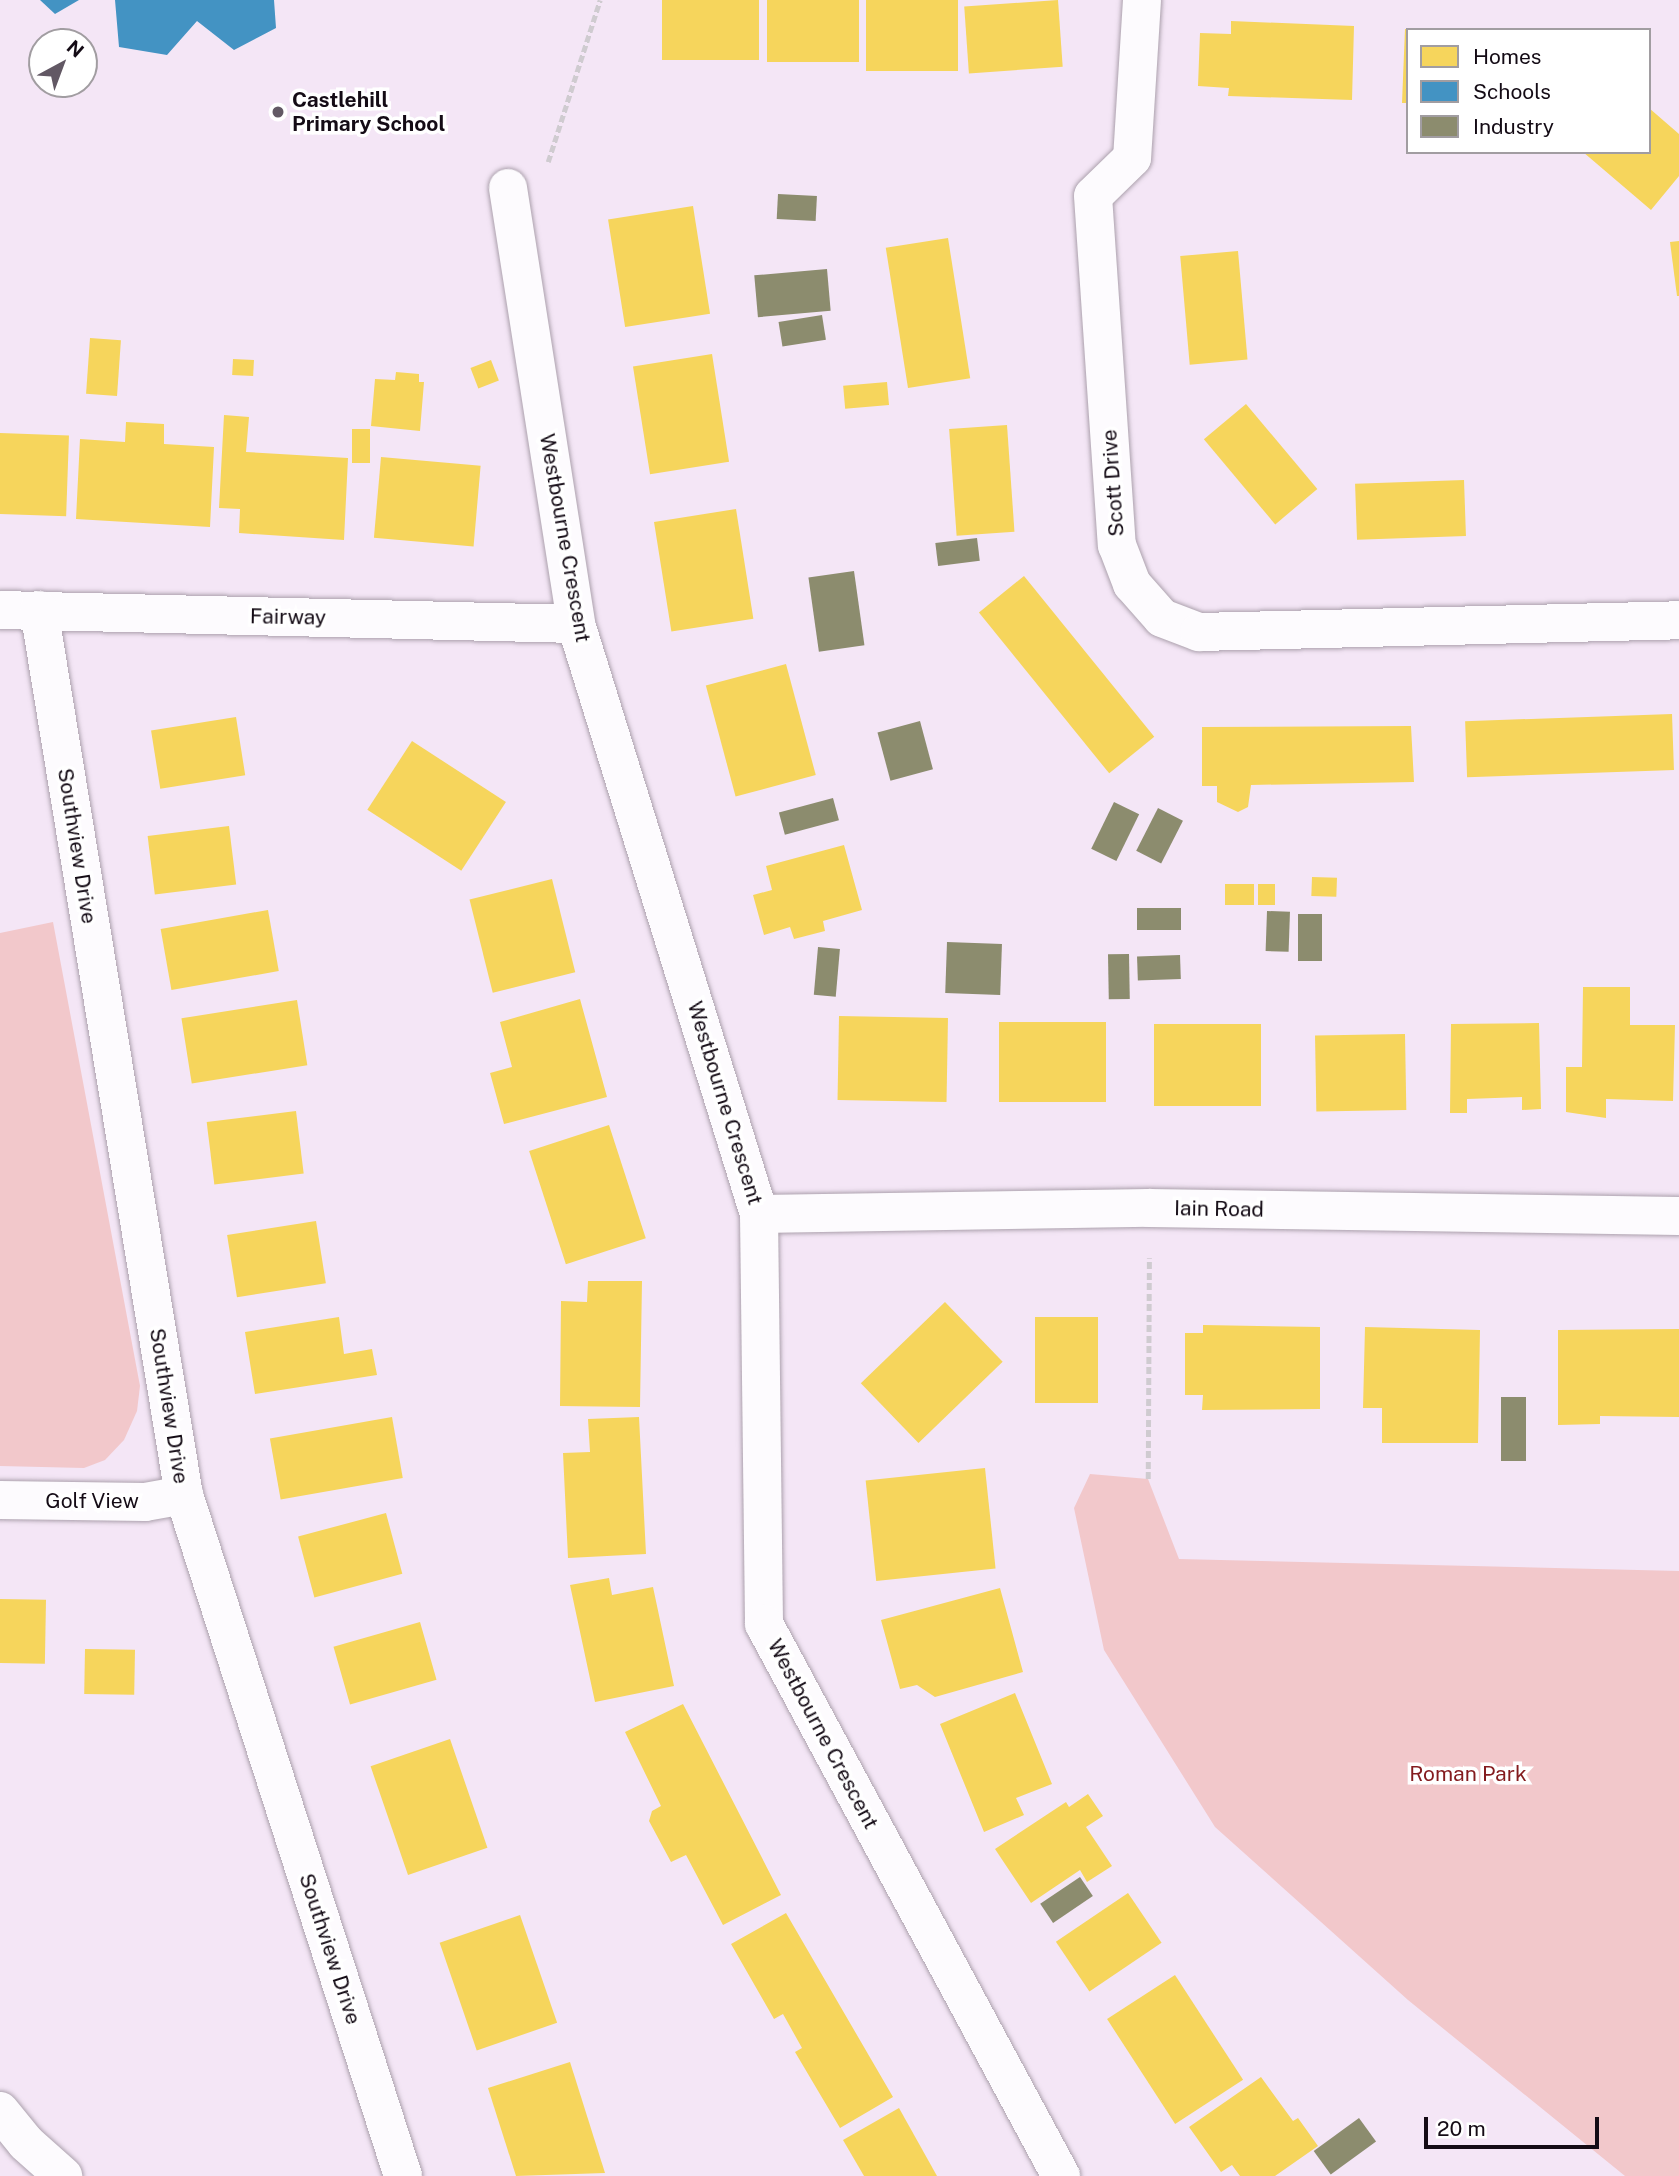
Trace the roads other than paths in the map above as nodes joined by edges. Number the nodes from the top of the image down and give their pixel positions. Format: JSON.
{"nodes":[{"id":1,"x":1142,"y":0,"type":"edge"},
{"id":2,"x":508,"y":188,"type":"road end"},
{"id":3,"x":0,"y":610,"type":"edge"},
{"id":4,"x":38,"y":610,"type":"junction"},
{"id":5,"x":1679,"y":620,"type":"edge"},
{"id":6,"x":576,"y":624,"type":"junction"},
{"id":7,"x":759,"y":1214,"type":"junction"},
{"id":8,"x":1679,"y":1216,"type":"edge"},
{"id":9,"x":184,"y":1495,"type":"junction"},
{"id":10,"x":0,"y":1500,"type":"edge"},
{"id":11,"x":0,"y":2111,"type":"edge"},
{"id":12,"x":63,"y":2176,"type":"edge"},
{"id":13,"x":402,"y":2176,"type":"edge"},
{"id":14,"x":1061,"y":2176,"type":"edge"}],
"edges":[{"from":1,"to":5,"type":"street","name":"Scott Drive"},
{"from":2,"to":6,"type":"street","name":"Westbourne Crescent"},
{"from":3,"to":4,"type":"street","name":"Fairway"},
{"from":4,"to":6,"type":"street","name":"Fairway"},
{"from":4,"to":9,"type":"street","name":"Southview Drive"},
{"from":6,"to":7,"type":"street","name":"Westbourne Crescent"},
{"from":7,"to":8,"type":"street","name":"Iain Road"},
{"from":7,"to":14,"type":"street","name":"Westbourne Crescent"},
{"from":9,"to":10,"type":"street","name":"Golf View"},
{"from":9,"to":13,"type":"street","name":"Southview Drive"},
{"from":11,"to":12,"type":"street"}]}
